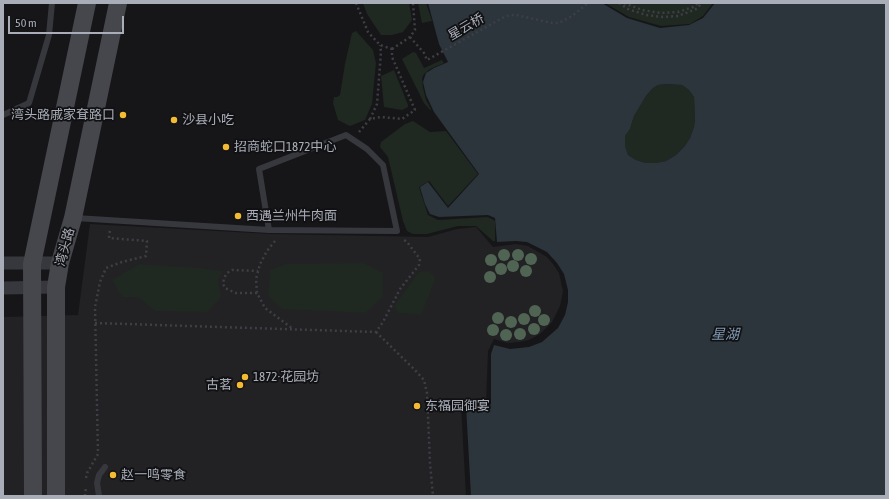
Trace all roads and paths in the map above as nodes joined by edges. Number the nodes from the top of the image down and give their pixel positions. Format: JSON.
{"nodes":[{"id":1,"x":52,"y":3,"type":"edge"},
{"id":2,"x":87,"y":3,"type":"edge"},
{"id":3,"x":118,"y":3,"type":"edge"},
{"id":4,"x":356,"y":3,"type":"edge"},
{"id":5,"x":413,"y":3,"type":"edge"},
{"id":6,"x":588,"y":3,"type":"edge"},
{"id":7,"x":619,"y":3,"type":"edge"},
{"id":8,"x":624,"y":3,"type":"edge"},
{"id":9,"x":698,"y":3,"type":"edge"},
{"id":10,"x":702,"y":3,"type":"edge"},
{"id":11,"x":410,"y":37,"type":"junction"},
{"id":12,"x":380,"y":45,"type":"junction"},
{"id":13,"x":392,"y":49,"type":"junction"},
{"id":14,"x":3,"y":115,"type":"edge"},
{"id":15,"x":370,"y":119,"type":"junction"},
{"id":16,"x":353,"y":140,"type":"junction"},
{"id":17,"x":73,"y":218,"type":"junction"},
{"id":18,"x":110,"y":220,"type":"junction"},
{"id":19,"x":269,"y":230,"type":"junction"},
{"id":20,"x":283,"y":230,"type":"junction"},
{"id":21,"x":389,"y":231,"type":"junction"},
{"id":22,"x":3,"y":263,"type":"edge"},
{"id":23,"x":60,"y":263,"type":"junction"},
{"id":24,"x":32,"y":264,"type":"junction"},
{"id":25,"x":258,"y":271,"type":"junction"},
{"id":26,"x":56,"y":287,"type":"junction"},
{"id":27,"x":3,"y":288,"type":"edge"},
{"id":28,"x":32,"y":288,"type":"junction"},
{"id":29,"x":257,"y":294,"type":"junction"},
{"id":30,"x":95,"y":323,"type":"junction"},
{"id":31,"x":293,"y":330,"type":"junction"},
{"id":32,"x":376,"y":332,"type":"junction"},
{"id":33,"x":105,"y":467,"type":"dead end"},
{"id":34,"x":86,"y":480,"type":"dead end"},
{"id":35,"x":86,"y":486,"type":"dead end"},
{"id":36,"x":32,"y":496,"type":"edge"},
{"id":37,"x":56,"y":496,"type":"edge"},
{"id":38,"x":86,"y":496,"type":"edge"},
{"id":39,"x":100,"y":496,"type":"edge"},
{"id":40,"x":433,"y":496,"type":"edge"}],
"edges":[{"from":1,"to":14,"type":"lane"},
{"from":2,"to":24,"type":"main road"},
{"from":3,"to":17,"type":"main road","name":"湾头路"},
{"from":4,"to":12,"type":"path"},
{"from":5,"to":11,"type":"path"},
{"from":6,"to":11,"type":"path","name":"星云桥"},
{"from":7,"to":10,"type":"path"},
{"from":8,"to":9,"type":"path"},
{"from":11,"to":13,"type":"path"},
{"from":12,"to":13,"type":"path"},
{"from":12,"to":15,"type":"path"},
{"from":13,"to":15,"type":"path"},
{"from":15,"to":16,"type":"path"},
{"from":16,"to":19,"type":"lane"},
{"from":16,"to":21,"type":"lane"},
{"from":17,"to":18,"type":"lane"},
{"from":17,"to":23,"type":"main road","name":"湾头路"},
{"from":18,"to":19,"type":"lane"},
{"from":18,"to":30,"type":"path"},
{"from":19,"to":20,"type":"lane"},
{"from":20,"to":21,"type":"lane"},
{"from":20,"to":25,"type":"path"},
{"from":21,"to":32,"type":"path"},
{"from":22,"to":24,"type":"street"},
{"from":23,"to":24,"type":"street"},
{"from":23,"to":26,"type":"main road","name":"湾头路"},
{"from":24,"to":28,"type":"main road"},
{"from":25,"to":29,"type":"path"},
{"from":25,"to":29,"type":"path"},
{"from":26,"to":28,"type":"street"},
{"from":26,"to":37,"type":"main road","name":"湾头路"},
{"from":27,"to":28,"type":"street"},
{"from":28,"to":36,"type":"main road"},
{"from":29,"to":31,"type":"path"},
{"from":30,"to":31,"type":"path"},
{"from":30,"to":34,"type":"path"},
{"from":31,"to":32,"type":"path"},
{"from":32,"to":40,"type":"path"},
{"from":33,"to":39,"type":"lane"},
{"from":35,"to":38,"type":"path"}]}
